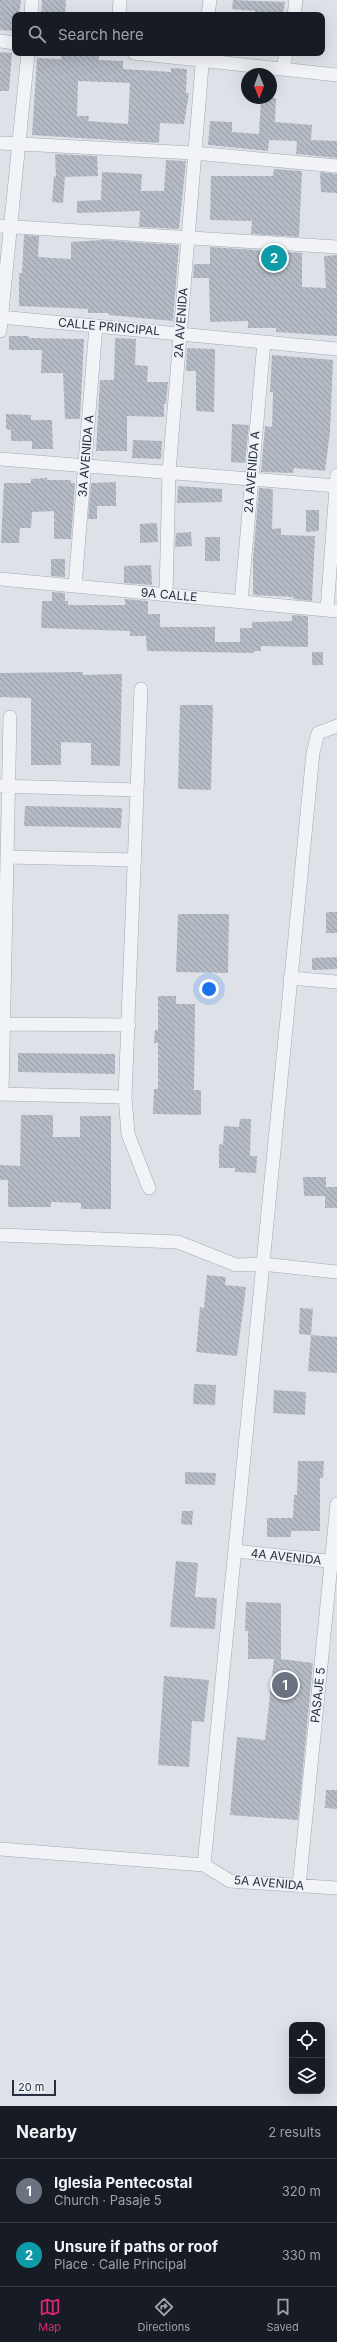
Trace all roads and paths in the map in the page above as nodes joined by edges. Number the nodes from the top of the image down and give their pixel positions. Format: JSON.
{"nodes":[{"id":1,"x":32,"y":0,"type":"edge"},
{"id":2,"x":120,"y":0,"type":"edge"},
{"id":3,"x":210,"y":0,"type":"edge"},
{"id":4,"x":296,"y":0,"type":"edge"},
{"id":5,"x":31,"y":12,"type":"edge"},
{"id":6,"x":119,"y":12,"type":"edge"},
{"id":7,"x":208,"y":12,"type":"edge"},
{"id":8,"x":294,"y":12,"type":"edge"},
{"id":9,"x":0,"y":41,"type":"edge"},
{"id":10,"x":12,"y":43,"type":"edge"},
{"id":11,"x":28,"y":56,"type":"edge"},
{"id":12,"x":203,"y":56,"type":"edge"},
{"id":13,"x":285,"y":56,"type":"edge"},
{"id":14,"x":283,"y":69,"type":"junction"},
{"id":15,"x":337,"y":75,"type":"edge"},
{"id":16,"x":0,"y":143,"type":"edge"},
{"id":17,"x":18,"y":144,"type":"junction"},
{"id":18,"x":194,"y":153,"type":"junction"},
{"id":19,"x":337,"y":166,"type":"edge"},
{"id":20,"x":5,"y":227,"type":"edge"},
{"id":21,"x":187,"y":237,"type":"junction"},
{"id":22,"x":337,"y":247,"type":"edge"},
{"id":23,"x":1,"y":317,"type":"edge"},
{"id":24,"x":96,"y":326,"type":"junction"},
{"id":25,"x":0,"y":331,"type":"edge"},
{"id":26,"x":180,"y":334,"type":"junction"},
{"id":27,"x":264,"y":342,"type":"junction"},
{"id":28,"x":337,"y":349,"type":"edge"},
{"id":29,"x":0,"y":459,"type":"edge"},
{"id":30,"x":85,"y":465,"type":"junction"},
{"id":31,"x":169,"y":472,"type":"junction"},
{"id":32,"x":252,"y":480,"type":"junction"},
{"id":33,"x":337,"y":482,"type":"edge"},
{"id":34,"x":0,"y":579,"type":"edge"},
{"id":35,"x":75,"y":586,"type":"junction"},
{"id":36,"x":166,"y":594,"type":"junction"},
{"id":37,"x":242,"y":602,"type":"junction"},
{"id":38,"x":332,"y":611,"type":"edge"},
{"id":39,"x":141,"y":689,"type":"dead end"},
{"id":40,"x":10,"y":718,"type":"dead end"},
{"id":41,"x":337,"y":726,"type":"edge"},
{"id":42,"x":4,"y":786,"type":"edge"},
{"id":43,"x":137,"y":790,"type":"junction"},
{"id":44,"x":6,"y":857,"type":"junction"},
{"id":45,"x":135,"y":860,"type":"junction"},
{"id":46,"x":2,"y":940,"type":"edge"},
{"id":47,"x":290,"y":978,"type":"junction"},
{"id":48,"x":337,"y":982,"type":"edge"},
{"id":49,"x":4,"y":1024,"type":"junction"},
{"id":50,"x":129,"y":1025,"type":"junction"},
{"id":51,"x":1,"y":1094,"type":"edge"},
{"id":52,"x":125,"y":1097,"type":"junction"},
{"id":53,"x":149,"y":1188,"type":"dead end"},
{"id":54,"x":0,"y":1235,"type":"edge"},
{"id":55,"x":262,"y":1264,"type":"junction"},
{"id":56,"x":337,"y":1272,"type":"edge"},
{"id":57,"x":337,"y":1504,"type":"edge"},
{"id":58,"x":236,"y":1551,"type":"junction"},
{"id":59,"x":334,"y":1562,"type":"edge"},
{"id":60,"x":0,"y":1849,"type":"edge"},
{"id":61,"x":204,"y":1865,"type":"junction"},
{"id":62,"x":300,"y":1886,"type":"junction"},
{"id":63,"x":337,"y":1888,"type":"edge"}],
"edges":[{"from":1,"to":5,"type":"street"},
{"from":2,"to":6,"type":"street"},
{"from":3,"to":7,"type":"street"},
{"from":4,"to":8,"type":"street"},
{"from":9,"to":10,"type":"street"},
{"from":11,"to":17,"type":"street"},
{"from":12,"to":14,"type":"street"},
{"from":12,"to":18,"type":"street","name":"2A AVENIDA"},
{"from":13,"to":14,"type":"street"},
{"from":14,"to":15,"type":"street"},
{"from":16,"to":17,"type":"street"},
{"from":17,"to":18,"type":"street"},
{"from":17,"to":20,"type":"street"},
{"from":18,"to":19,"type":"street"},
{"from":18,"to":21,"type":"street","name":"2A AVENIDA"},
{"from":20,"to":21,"type":"street"},
{"from":20,"to":23,"type":"street"},
{"from":21,"to":22,"type":"street"},
{"from":21,"to":26,"type":"street","name":"2A AVENIDA"},
{"from":23,"to":24,"type":"street","name":"CALLE PRINCIPAL"},
{"from":23,"to":25,"type":"street"},
{"from":24,"to":26,"type":"street","name":"CALLE PRINCIPAL"},
{"from":24,"to":30,"type":"street","name":"3A AVENIDA A"},
{"from":26,"to":27,"type":"street","name":"CALLE PRINCIPAL"},
{"from":26,"to":31,"type":"street","name":"2A AVENIDA"},
{"from":27,"to":28,"type":"street","name":"CALLE PRINCIPAL"},
{"from":27,"to":32,"type":"street","name":"2A AVENIDA A"},
{"from":29,"to":30,"type":"street"},
{"from":30,"to":31,"type":"street"},
{"from":30,"to":35,"type":"street","name":"3A AVENIDA A"},
{"from":31,"to":32,"type":"street"},
{"from":31,"to":36,"type":"street","name":"2A AVENIDA"},
{"from":32,"to":33,"type":"street"},
{"from":32,"to":37,"type":"street","name":"2A AVENIDA A"},
{"from":33,"to":38,"type":"street"},
{"from":34,"to":35,"type":"street","name":"9A CALLE"},
{"from":35,"to":36,"type":"street","name":"9A CALLE"},
{"from":36,"to":37,"type":"street","name":"9A CALLE"},
{"from":37,"to":38,"type":"street","name":"9A CALLE"},
{"from":39,"to":43,"type":"street"},
{"from":40,"to":42,"type":"street"},
{"from":41,"to":47,"type":"street"},
{"from":42,"to":43,"type":"street"},
{"from":42,"to":44,"type":"street"},
{"from":43,"to":45,"type":"street"},
{"from":44,"to":45,"type":"street"},
{"from":44,"to":46,"type":"street"},
{"from":45,"to":50,"type":"street"},
{"from":46,"to":49,"type":"street"},
{"from":47,"to":48,"type":"street"},
{"from":47,"to":55,"type":"street"},
{"from":49,"to":50,"type":"street"},
{"from":49,"to":51,"type":"street"},
{"from":50,"to":52,"type":"street"},
{"from":51,"to":52,"type":"street"},
{"from":52,"to":53,"type":"street"},
{"from":54,"to":55,"type":"street"},
{"from":55,"to":56,"type":"street"},
{"from":55,"to":58,"type":"street"},
{"from":57,"to":59,"type":"street","name":"PASAJE 5"},
{"from":58,"to":59,"type":"street","name":"4A AVENIDA"},
{"from":58,"to":61,"type":"street"},
{"from":59,"to":62,"type":"street","name":"PASAJE 5"},
{"from":60,"to":61,"type":"street"},
{"from":61,"to":62,"type":"street","name":"5A AVENIDA"},
{"from":62,"to":63,"type":"street","name":"5A AVENIDA"}]}
